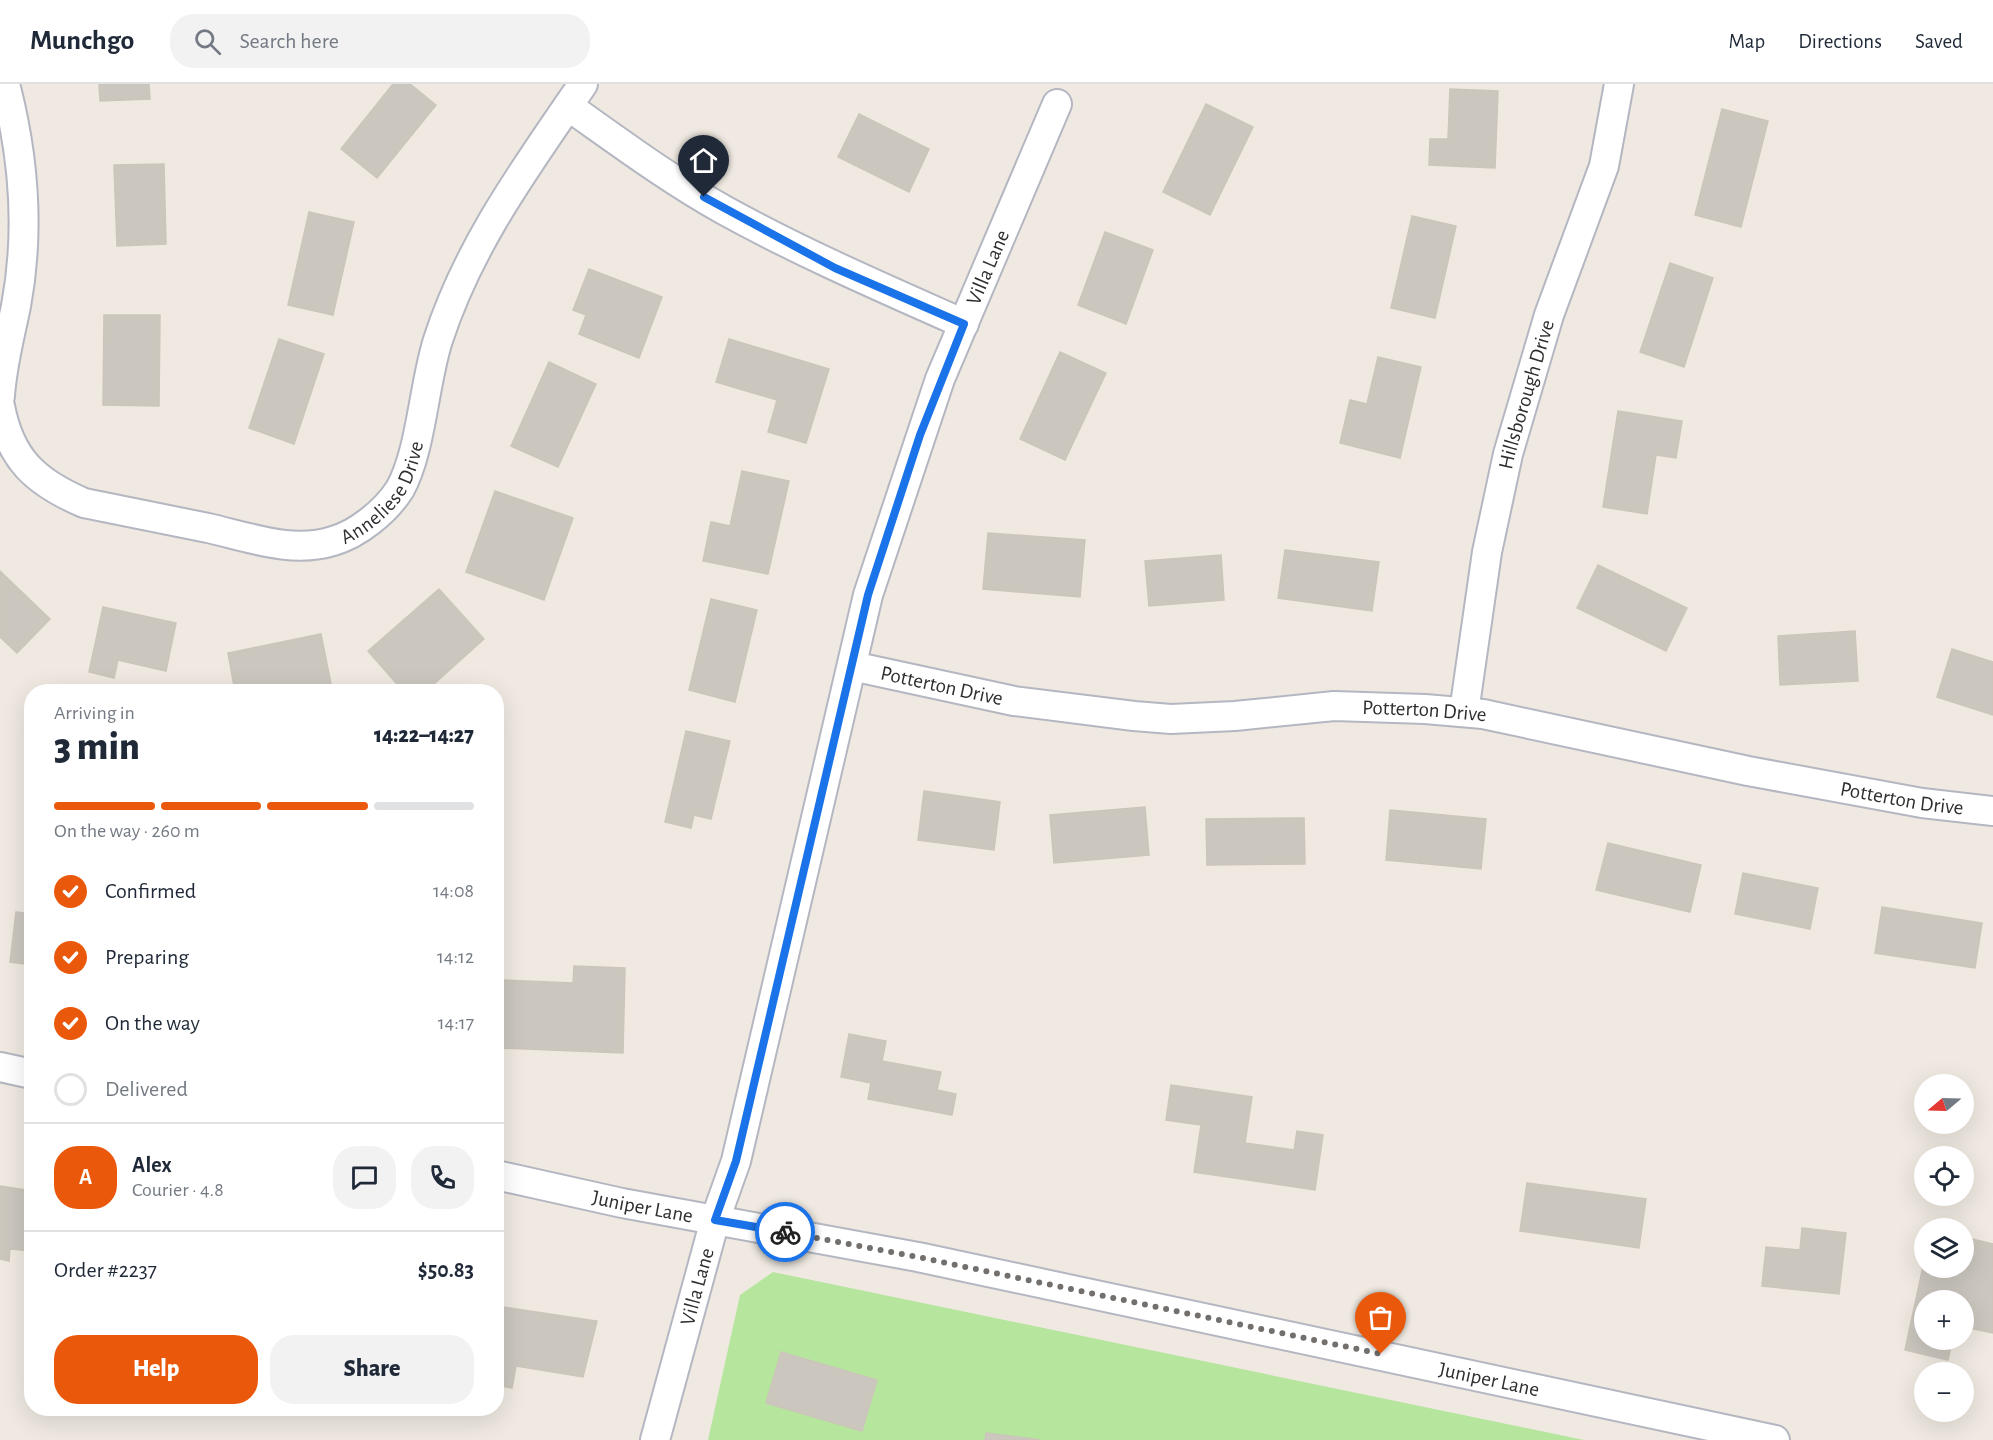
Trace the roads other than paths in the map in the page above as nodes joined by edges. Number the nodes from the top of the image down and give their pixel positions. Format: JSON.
{"nodes":[{"id":1,"x":5,"y":84,"type":"edge"},
{"id":2,"x":1619,"y":84,"type":"edge"},
{"id":3,"x":576,"y":95,"type":"edge"},
{"id":4,"x":1057,"y":104,"type":"dead end"},
{"id":5,"x":964,"y":324,"type":"junction"},
{"id":6,"x":0,"y":396,"type":"edge"},
{"id":7,"x":0,"y":406,"type":"edge"},
{"id":8,"x":852,"y":666,"type":"junction"},
{"id":9,"x":1464,"y":712,"type":"junction"},
{"id":10,"x":1993,"y":811,"type":"edge"},
{"id":11,"x":0,"y":1067,"type":"edge"},
{"id":12,"x":24,"y":1072,"type":"edge"},
{"id":13,"x":504,"y":1177,"type":"edge"},
{"id":14,"x":715,"y":1220,"type":"junction"},
{"id":15,"x":655,"y":1440,"type":"edge"},
{"id":16,"x":1775,"y":1440,"type":"edge"}],
"edges":[{"from":1,"to":6,"type":"street"},
{"from":2,"to":9,"type":"street","name":"Hillsborough Drive"},
{"from":3,"to":5,"type":"street"},
{"from":3,"to":7,"type":"street","name":"Anneliese Drive"},
{"from":4,"to":5,"type":"street","name":"Villa Lane"},
{"from":5,"to":8,"type":"street","name":"Villa Lane"},
{"from":8,"to":9,"type":"street","name":"Potterton Drive"},
{"from":8,"to":14,"type":"street","name":"Villa Lane"},
{"from":9,"to":10,"type":"street","name":"Potterton Drive"},
{"from":11,"to":12,"type":"street"},
{"from":13,"to":14,"type":"street","name":"Juniper Lane"},
{"from":14,"to":15,"type":"street","name":"Villa Lane"},
{"from":14,"to":16,"type":"street","name":"Juniper Lane"}]}
